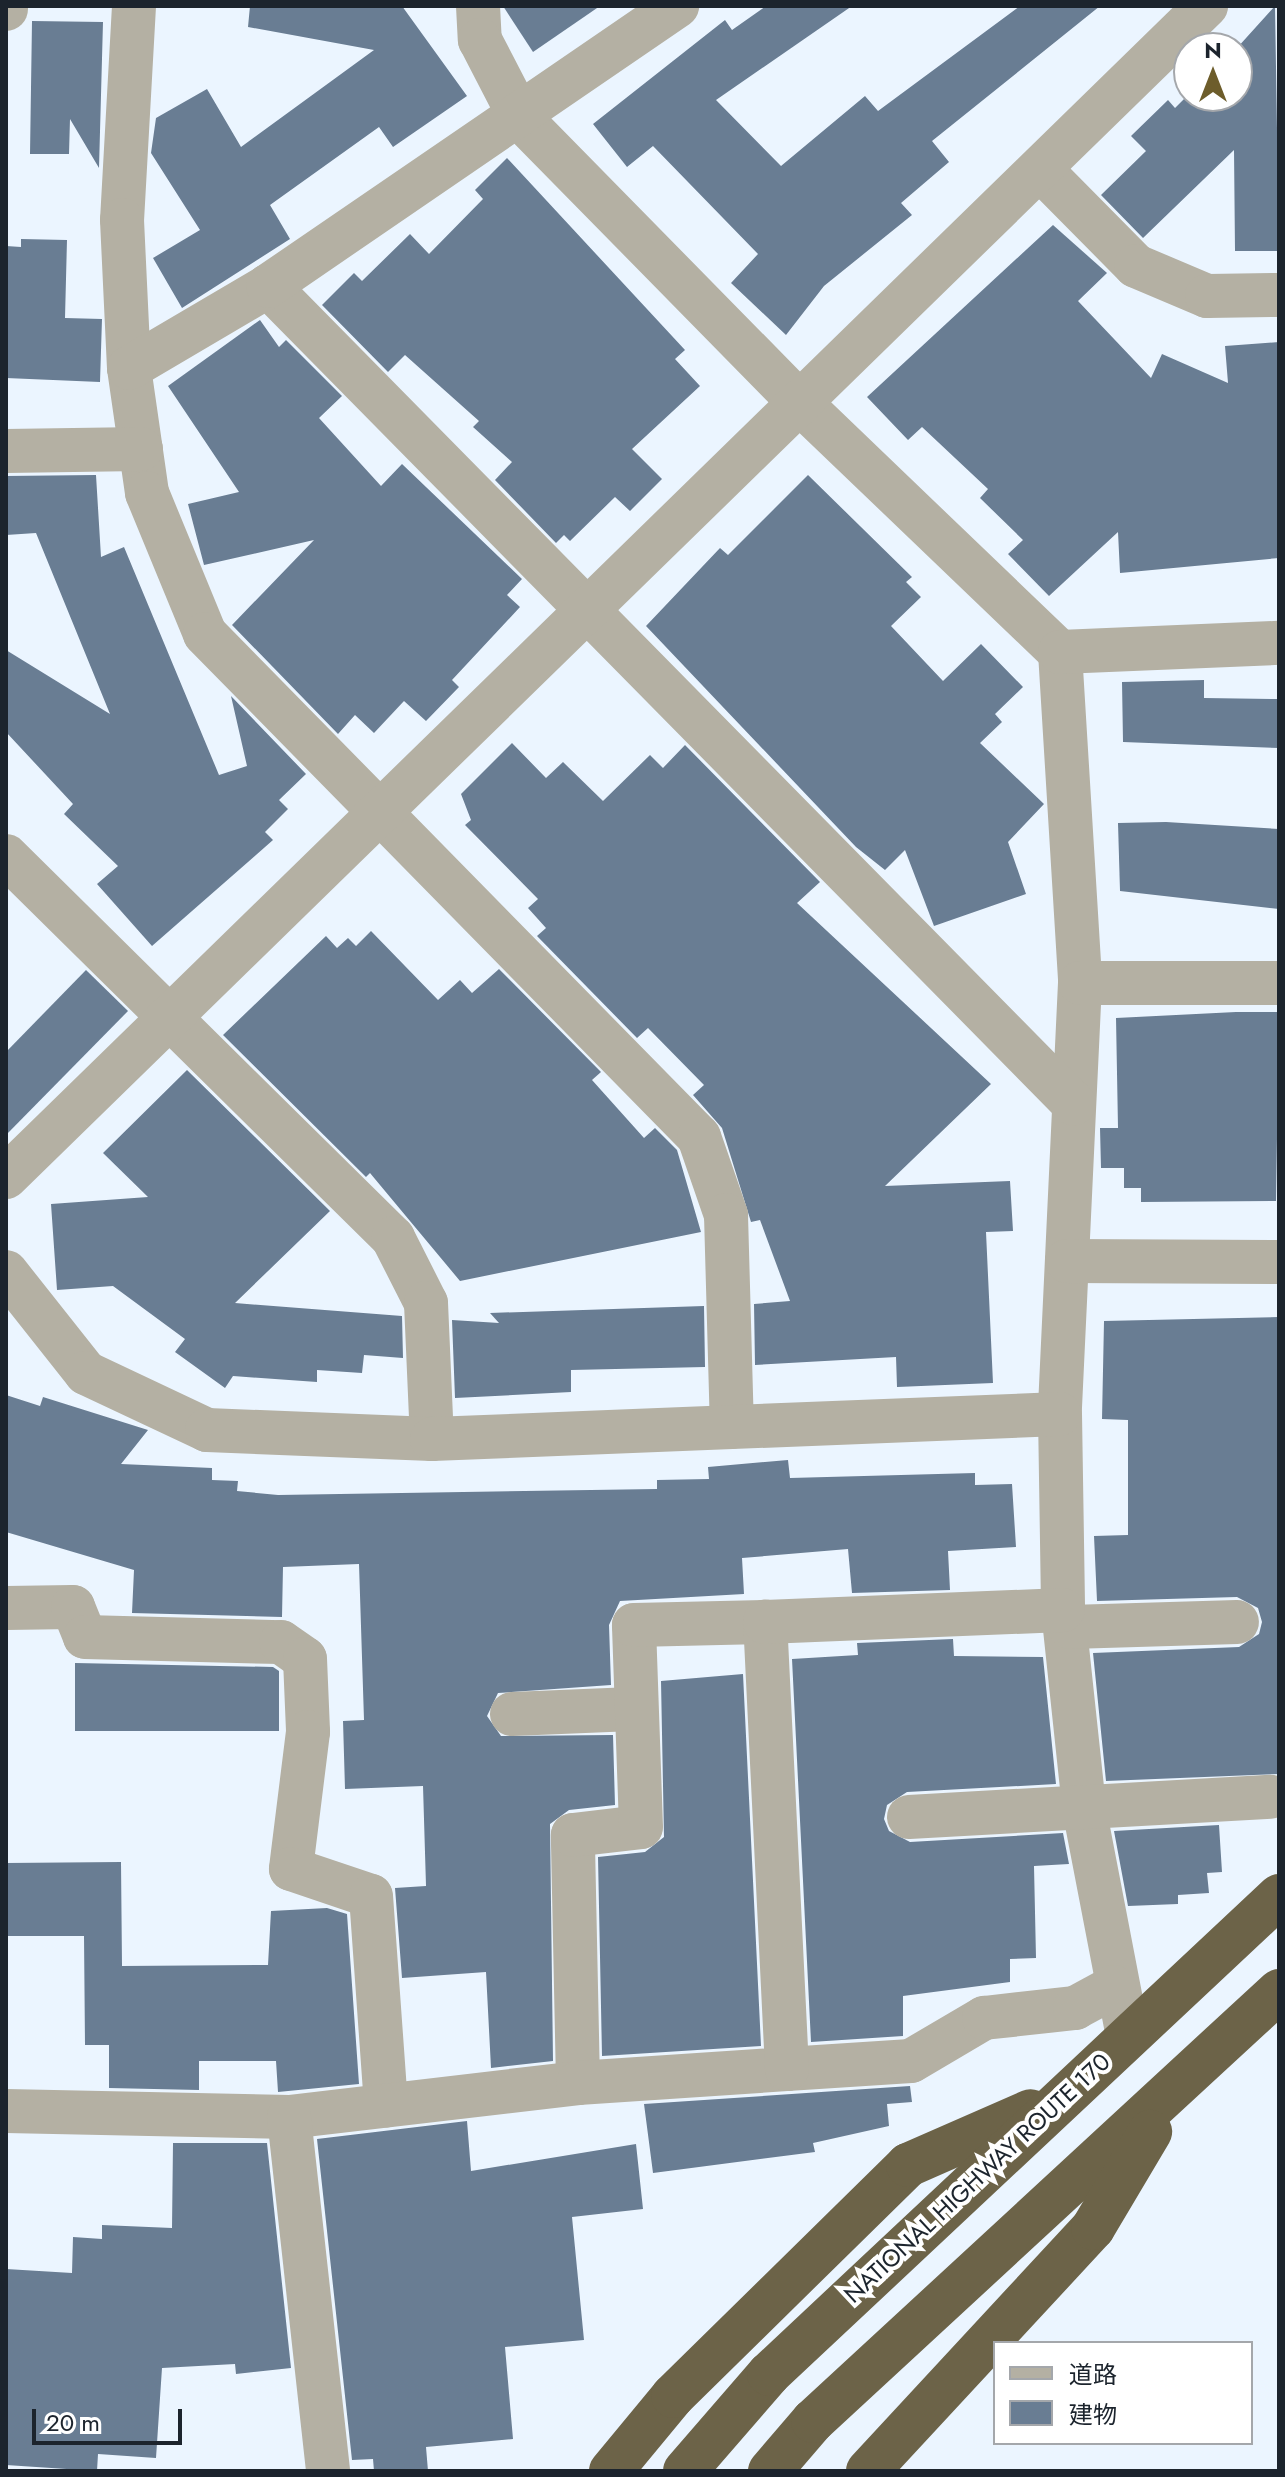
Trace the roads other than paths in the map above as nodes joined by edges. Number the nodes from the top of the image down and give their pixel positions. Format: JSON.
{"nodes":[{"id":1,"x":134,"y":6,"type":"edge"},
{"id":2,"x":478,"y":6,"type":"edge"},
{"id":3,"x":677,"y":6,"type":"edge"},
{"id":4,"x":1206,"y":6,"type":"edge"},
{"id":5,"x":521,"y":119,"type":"junction"},
{"id":6,"x":1040,"y":169,"type":"junction"},
{"id":7,"x":268,"y":286,"type":"junction"},
{"id":8,"x":1279,"y":295,"type":"edge"},
{"id":9,"x":129,"y":368,"type":"junction"},
{"id":10,"x":800,"y":403,"type":"junction"},
{"id":11,"x":141,"y":449,"type":"junction"},
{"id":12,"x":6,"y":451,"type":"edge"},
{"id":13,"x":590,"y":611,"type":"junction"},
{"id":14,"x":1279,"y":643,"type":"edge"},
{"id":15,"x":1060,"y":652,"type":"junction"},
{"id":16,"x":383,"y":810,"type":"junction"},
{"id":17,"x":6,"y":856,"type":"edge"},
{"id":18,"x":1080,"y":983,"type":"junction"},
{"id":19,"x":1279,"y":983,"type":"edge"},
{"id":20,"x":167,"y":1020,"type":"junction"},
{"id":21,"x":1074,"y":1104,"type":"junction"},
{"id":22,"x":6,"y":1177,"type":"edge"},
{"id":23,"x":1067,"y":1261,"type":"junction"},
{"id":24,"x":1279,"y":1262,"type":"edge"},
{"id":25,"x":6,"y":1272,"type":"edge"},
{"id":26,"x":1060,"y":1414,"type":"junction"},
{"id":27,"x":732,"y":1427,"type":"junction"},
{"id":28,"x":432,"y":1439,"type":"junction"},
{"id":29,"x":6,"y":1608,"type":"edge"},
{"id":30,"x":1066,"y":1619,"type":"junction"},
{"id":31,"x":765,"y":1622,"type":"junction"},
{"id":32,"x":1237,"y":1622,"type":"dead end"},
{"id":33,"x":633,"y":1709,"type":"junction"},
{"id":34,"x":512,"y":1714,"type":"dead end"},
{"id":35,"x":1270,"y":1797,"type":"dead end"},
{"id":36,"x":1084,"y":1808,"type":"junction"},
{"id":37,"x":909,"y":1817,"type":"dead end"},
{"id":38,"x":1279,"y":1896,"type":"edge"},
{"id":39,"x":1114,"y":1987,"type":"junction"},
{"id":40,"x":1279,"y":1991,"type":"edge"},
{"id":41,"x":1128,"y":2037,"type":"junction"},
{"id":42,"x":787,"y":2069,"type":"junction"},
{"id":43,"x":578,"y":2083,"type":"junction"},
{"id":44,"x":1174,"y":2092,"type":"junction"},
{"id":45,"x":1062,"y":2097,"type":"junction"},
{"id":46,"x":386,"y":2105,"type":"junction"},
{"id":47,"x":6,"y":2111,"type":"edge"},
{"id":48,"x":289,"y":2117,"type":"junction"},
{"id":49,"x":328,"y":2471,"type":"edge"},
{"id":50,"x":611,"y":2471,"type":"edge"},
{"id":51,"x":685,"y":2471,"type":"edge"},
{"id":52,"x":770,"y":2471,"type":"edge"},
{"id":53,"x":868,"y":2471,"type":"edge"}],
"edges":[{"from":1,"to":9,"type":"street"},
{"from":2,"to":5,"type":"street"},
{"from":3,"to":5,"type":"street"},
{"from":4,"to":6,"type":"street"},
{"from":5,"to":7,"type":"street"},
{"from":5,"to":10,"type":"street"},
{"from":6,"to":8,"type":"street"},
{"from":6,"to":10,"type":"street"},
{"from":7,"to":9,"type":"street"},
{"from":7,"to":13,"type":"street"},
{"from":9,"to":11,"type":"street"},
{"from":10,"to":13,"type":"street"},
{"from":10,"to":15,"type":"street"},
{"from":11,"to":12,"type":"street"},
{"from":11,"to":16,"type":"street"},
{"from":13,"to":16,"type":"street"},
{"from":13,"to":21,"type":"street"},
{"from":14,"to":15,"type":"street"},
{"from":15,"to":18,"type":"street"},
{"from":16,"to":20,"type":"street"},
{"from":16,"to":27,"type":"street"},
{"from":17,"to":20,"type":"street"},
{"from":18,"to":19,"type":"street"},
{"from":18,"to":21,"type":"street"},
{"from":20,"to":22,"type":"street"},
{"from":20,"to":28,"type":"street"},
{"from":21,"to":23,"type":"street"},
{"from":23,"to":24,"type":"street"},
{"from":23,"to":26,"type":"street"},
{"from":25,"to":28,"type":"street"},
{"from":26,"to":27,"type":"street"},
{"from":26,"to":30,"type":"street"},
{"from":27,"to":28,"type":"street"},
{"from":29,"to":46,"type":"street"},
{"from":30,"to":31,"type":"street"},
{"from":30,"to":32,"type":"street"},
{"from":30,"to":36,"type":"street"},
{"from":31,"to":33,"type":"street"},
{"from":31,"to":42,"type":"street"},
{"from":33,"to":34,"type":"street"},
{"from":33,"to":43,"type":"street"},
{"from":35,"to":36,"type":"street"},
{"from":36,"to":37,"type":"street"},
{"from":36,"to":39,"type":"street"},
{"from":38,"to":41,"type":"highway","name":"NATIONAL HIGHWAY ROUTE 170"},
{"from":39,"to":41,"type":"street"},
{"from":39,"to":42,"type":"street"},
{"from":40,"to":44,"type":"highway"},
{"from":41,"to":45,"type":"highway","name":"NATIONAL HIGHWAY ROUTE 170"},
{"from":42,"to":43,"type":"street"},
{"from":43,"to":46,"type":"street"},
{"from":44,"to":52,"type":"highway"},
{"from":44,"to":53,"type":"highway"},
{"from":45,"to":50,"type":"highway"},
{"from":45,"to":51,"type":"highway","name":"NATIONAL HIGHWAY ROUTE 170"},
{"from":46,"to":48,"type":"street"},
{"from":47,"to":48,"type":"street"},
{"from":48,"to":49,"type":"street"}]}
